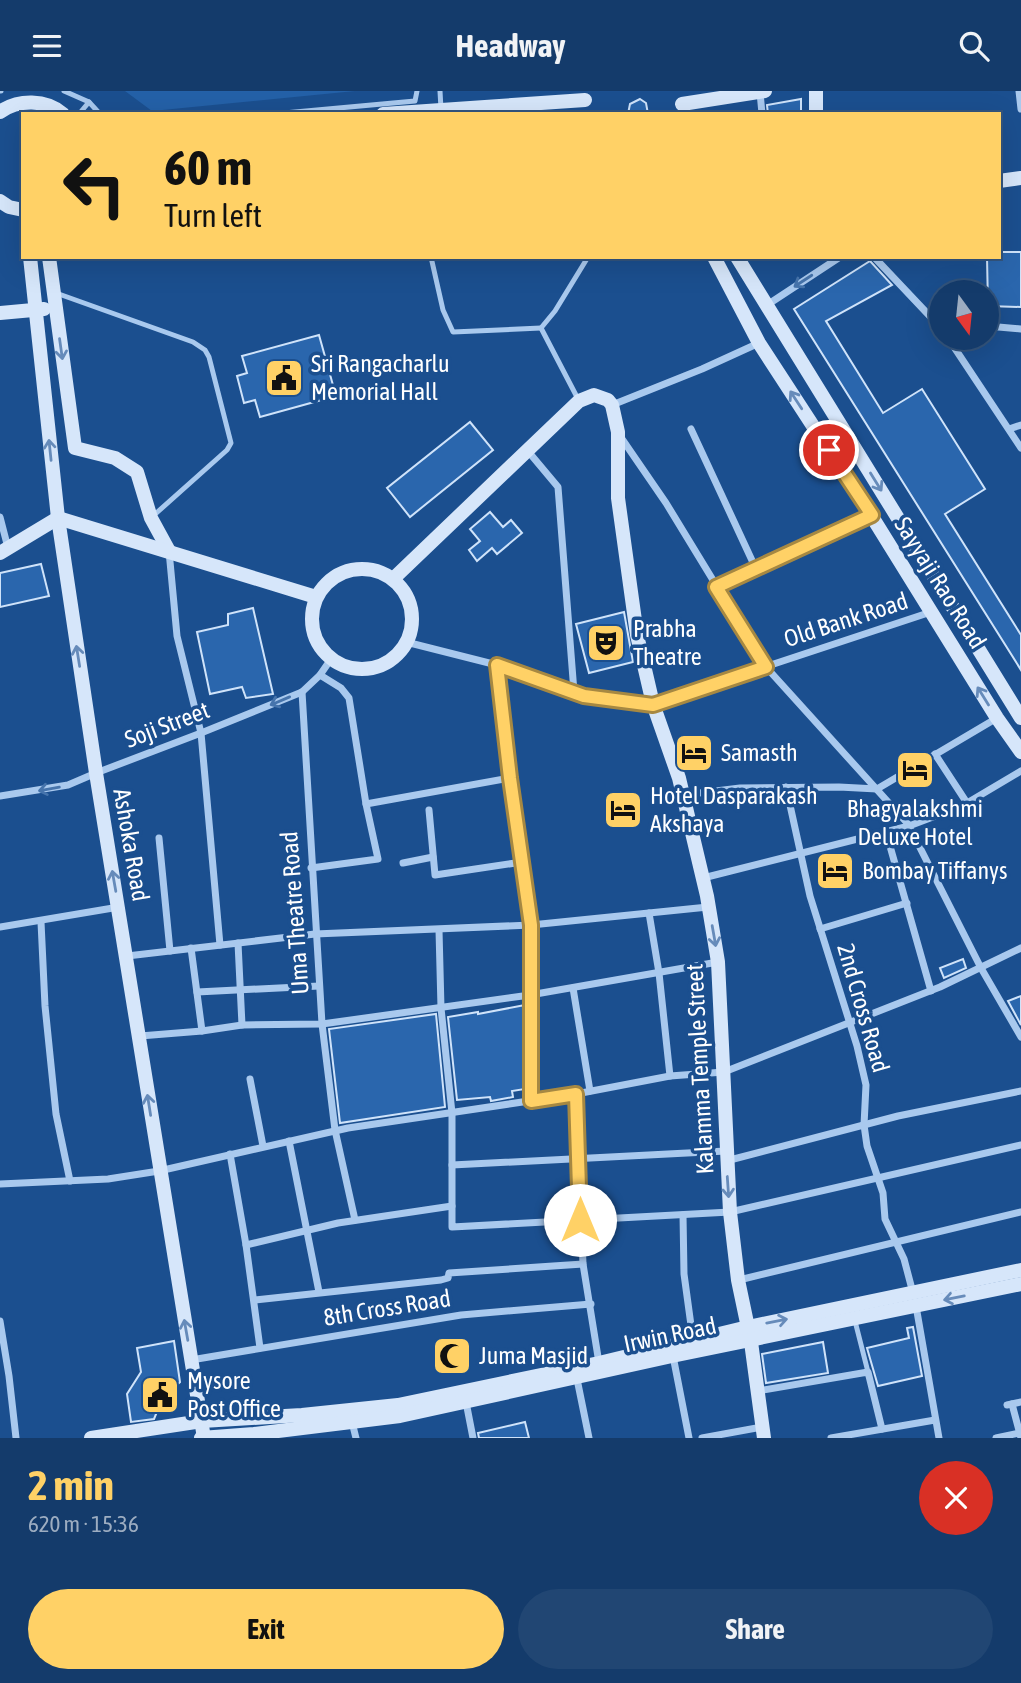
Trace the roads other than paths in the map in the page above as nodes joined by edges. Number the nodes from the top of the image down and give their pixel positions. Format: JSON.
{"nodes":[{"id":1,"x":64,"y":91,"type":"edge"},
{"id":2,"x":417,"y":91,"type":"edge"},
{"id":3,"x":765,"y":91,"type":"edge"},
{"id":4,"x":816,"y":91,"type":"edge"},
{"id":5,"x":1018,"y":91,"type":"edge"},
{"id":6,"x":760,"y":92,"type":"edge"},
{"id":7,"x":442,"y":97,"type":"edge"},
{"id":8,"x":585,"y":101,"type":"edge"},
{"id":9,"x":89,"y":102,"type":"junction"},
{"id":10,"x":681,"y":103,"type":"edge"},
{"id":11,"x":1021,"y":109,"type":"edge"},
{"id":12,"x":0,"y":112,"type":"edge"},
{"id":13,"x":59,"y":112,"type":"edge"},
{"id":14,"x":81,"y":112,"type":"edge"},
{"id":15,"x":98,"y":112,"type":"edge"},
{"id":16,"x":295,"y":112,"type":"edge"},
{"id":17,"x":390,"y":112,"type":"edge"},
{"id":18,"x":762,"y":112,"type":"edge"},
{"id":19,"x":816,"y":112,"type":"edge"},
{"id":20,"x":1021,"y":178,"type":"edge"},
{"id":21,"x":1001,"y":180,"type":"edge"},
{"id":22,"x":0,"y":201,"type":"edge"},
{"id":23,"x":21,"y":210,"type":"edge"},
{"id":24,"x":30,"y":259,"type":"edge"},
{"id":25,"x":431,"y":259,"type":"edge"},
{"id":26,"x":587,"y":259,"type":"edge"},
{"id":27,"x":715,"y":259,"type":"edge"},
{"id":28,"x":738,"y":259,"type":"edge"},
{"id":29,"x":837,"y":259,"type":"edge"},
{"id":30,"x":876,"y":259,"type":"edge"},
{"id":31,"x":52,"y":262,"type":"edge"},
{"id":32,"x":54,"y":300,"type":"junction"},
{"id":33,"x":766,"y":305,"type":"junction"},
{"id":34,"x":34,"y":310,"type":"junction"},
{"id":35,"x":0,"y":313,"type":"edge"},
{"id":36,"x":929,"y":315,"type":"edge"},
{"id":37,"x":999,"y":327,"type":"edge"},
{"id":38,"x":541,"y":328,"type":"junction"},
{"id":39,"x":1021,"y":329,"type":"edge"},
{"id":40,"x":759,"y":343,"type":"junction"},
{"id":41,"x":956,"y":350,"type":"edge"},
{"id":42,"x":579,"y":401,"type":"junction"},
{"id":43,"x":612,"y":405,"type":"junction"},
{"id":44,"x":1021,"y":425,"type":"edge"},
{"id":45,"x":691,"y":429,"type":"dead end"},
{"id":46,"x":1009,"y":429,"type":"junction"},
{"id":47,"x":618,"y":432,"type":"junction"},
{"id":48,"x":1021,"y":448,"type":"edge"},
{"id":49,"x":527,"y":450,"type":"junction"},
{"id":50,"x":872,"y":515,"type":"junction"},
{"id":51,"x":0,"y":517,"type":"edge"},
{"id":52,"x":58,"y":518,"type":"junction"},
{"id":53,"x":151,"y":518,"type":"junction"},
{"id":54,"x":4,"y":550,"type":"edge"},
{"id":55,"x":169,"y":551,"type":"junction"},
{"id":56,"x":756,"y":569,"type":"junction"},
{"id":57,"x":393,"y":579,"type":"junction"},
{"id":58,"x":716,"y":587,"type":"junction"},
{"id":59,"x":316,"y":597,"type":"junction"},
{"id":60,"x":931,"y":612,"type":"junction"},
{"id":61,"x":406,"y":642,"type":"junction"},
{"id":62,"x":331,"y":659,"type":"junction"},
{"id":63,"x":497,"y":665,"type":"junction"},
{"id":64,"x":766,"y":667,"type":"junction"},
{"id":65,"x":320,"y":675,"type":"junction"},
{"id":66,"x":302,"y":692,"type":"junction"},
{"id":67,"x":574,"y":692,"type":"junction"},
{"id":68,"x":653,"y":705,"type":"junction"},
{"id":69,"x":997,"y":718,"type":"junction"},
{"id":70,"x":1021,"y":718,"type":"edge"},
{"id":71,"x":201,"y":733,"type":"junction"},
{"id":72,"x":1021,"y":752,"type":"edge"},
{"id":73,"x":936,"y":754,"type":"junction"},
{"id":74,"x":1021,"y":771,"type":"edge"},
{"id":75,"x":96,"y":773,"type":"junction"},
{"id":76,"x":510,"y":778,"type":"junction"},
{"id":77,"x":786,"y":787,"type":"junction"},
{"id":78,"x":877,"y":789,"type":"junction"},
{"id":79,"x":683,"y":795,"type":"junction"},
{"id":80,"x":0,"y":796,"type":"edge"},
{"id":81,"x":967,"y":803,"type":"junction"},
{"id":82,"x":366,"y":804,"type":"junction"},
{"id":83,"x":429,"y":810,"type":"dead end"},
{"id":84,"x":909,"y":826,"type":"junction"},
{"id":85,"x":887,"y":832,"type":"junction"},
{"id":86,"x":159,"y":838,"type":"dead end"},
{"id":87,"x":801,"y":853,"type":"junction"},
{"id":88,"x":433,"y":857,"type":"junction"},
{"id":89,"x":522,"y":862,"type":"junction"},
{"id":90,"x":403,"y":863,"type":"dead end"},
{"id":91,"x":312,"y":868,"type":"junction"},
{"id":92,"x":703,"y":878,"type":"junction"},
{"id":93,"x":906,"y":903,"type":"junction"},
{"id":94,"x":118,"y":907,"type":"junction"},
{"id":95,"x":708,"y":907,"type":"junction"},
{"id":96,"x":649,"y":913,"type":"junction"},
{"id":97,"x":41,"y":922,"type":"junction"},
{"id":98,"x":531,"y":925,"type":"junction"},
{"id":99,"x":0,"y":927,"type":"edge"},
{"id":100,"x":820,"y":929,"type":"junction"},
{"id":101,"x":439,"y":930,"type":"junction"},
{"id":102,"x":315,"y":934,"type":"junction"},
{"id":103,"x":238,"y":943,"type":"junction"},
{"id":104,"x":219,"y":945,"type":"junction"},
{"id":105,"x":1021,"y":948,"type":"edge"},
{"id":106,"x":191,"y":949,"type":"junction"},
{"id":107,"x":170,"y":951,"type":"junction"},
{"id":108,"x":127,"y":956,"type":"junction"},
{"id":109,"x":718,"y":962,"type":"junction"},
{"id":110,"x":981,"y":968,"type":"junction"},
{"id":111,"x":659,"y":973,"type":"junction"},
{"id":112,"x":319,"y":986,"type":"junction"},
{"id":113,"x":573,"y":988,"type":"junction"},
{"id":114,"x":240,"y":991,"type":"junction"},
{"id":115,"x":931,"y":991,"type":"junction"},
{"id":116,"x":197,"y":992,"type":"junction"},
{"id":117,"x":530,"y":995,"type":"junction"},
{"id":118,"x":441,"y":1008,"type":"junction"},
{"id":119,"x":322,"y":1024,"type":"junction"},
{"id":120,"x":849,"y":1024,"type":"junction"},
{"id":121,"x":242,"y":1025,"type":"junction"},
{"id":122,"x":202,"y":1031,"type":"junction"},
{"id":123,"x":139,"y":1037,"type":"junction"},
{"id":124,"x":1021,"y":1037,"type":"edge"},
{"id":125,"x":724,"y":1072,"type":"junction"},
{"id":126,"x":670,"y":1076,"type":"junction"},
{"id":127,"x":250,"y":1079,"type":"dead end"},
{"id":128,"x":590,"y":1091,"type":"junction"},
{"id":129,"x":1021,"y":1091,"type":"edge"},
{"id":130,"x":576,"y":1094,"type":"junction"},
{"id":131,"x":531,"y":1101,"type":"junction"},
{"id":132,"x":452,"y":1113,"type":"junction"},
{"id":133,"x":864,"y":1125,"type":"junction"},
{"id":134,"x":335,"y":1130,"type":"junction"},
{"id":135,"x":289,"y":1141,"type":"junction"},
{"id":136,"x":1021,"y":1145,"type":"edge"},
{"id":137,"x":263,"y":1146,"type":"junction"},
{"id":138,"x":230,"y":1154,"type":"junction"},
{"id":139,"x":726,"y":1156,"type":"junction"},
{"id":140,"x":579,"y":1159,"type":"junction"},
{"id":141,"x":452,"y":1165,"type":"junction"},
{"id":142,"x":159,"y":1171,"type":"junction"},
{"id":143,"x":877,"y":1178,"type":"junction"},
{"id":144,"x":70,"y":1181,"type":"junction"},
{"id":145,"x":0,"y":1184,"type":"edge"},
{"id":146,"x":452,"y":1206,"type":"junction"},
{"id":147,"x":730,"y":1212,"type":"junction"},
{"id":148,"x":1021,"y":1212,"type":"edge"},
{"id":149,"x":683,"y":1215,"type":"junction"},
{"id":150,"x":355,"y":1220,"type":"junction"},
{"id":151,"x":580,"y":1220,"type":"junction"},
{"id":152,"x":306,"y":1229,"type":"junction"},
{"id":153,"x":897,"y":1242,"type":"junction"},
{"id":154,"x":246,"y":1245,"type":"junction"},
{"id":155,"x":583,"y":1264,"type":"junction"},
{"id":156,"x":1021,"y":1270,"type":"edge"},
{"id":157,"x":738,"y":1280,"type":"junction"},
{"id":158,"x":1021,"y":1284,"type":"edge"},
{"id":159,"x":319,"y":1292,"type":"junction"},
{"id":160,"x":255,"y":1300,"type":"junction"},
{"id":161,"x":915,"y":1300,"type":"junction"},
{"id":162,"x":591,"y":1304,"type":"junction"},
{"id":163,"x":855,"y":1319,"type":"junction"},
{"id":164,"x":0,"y":1321,"type":"edge"},
{"id":165,"x":749,"y":1334,"type":"junction"},
{"id":166,"x":693,"y":1340,"type":"junction"},
{"id":167,"x":260,"y":1348,"type":"junction"},
{"id":168,"x":673,"y":1356,"type":"junction"},
{"id":169,"x":191,"y":1360,"type":"junction"},
{"id":170,"x":599,"y":1363,"type":"junction"},
{"id":171,"x":868,"y":1372,"type":"junction"},
{"id":172,"x":577,"y":1378,"type":"junction"},
{"id":173,"x":757,"y":1391,"type":"junction"},
{"id":174,"x":466,"y":1402,"type":"junction"},
{"id":175,"x":1021,"y":1402,"type":"edge"},
{"id":176,"x":935,"y":1420,"type":"junction"},
{"id":177,"x":202,"y":1421,"type":"junction"},
{"id":178,"x":352,"y":1422,"type":"junction"},
{"id":179,"x":882,"y":1429,"type":"junction"},
{"id":180,"x":763,"y":1433,"type":"edge"},
{"id":181,"x":1020,"y":1435,"type":"edge"},
{"id":182,"x":16,"y":1438,"type":"edge"},
{"id":183,"x":91,"y":1438,"type":"edge"},
{"id":184,"x":203,"y":1438,"type":"edge"},
{"id":185,"x":356,"y":1438,"type":"edge"},
{"id":186,"x":474,"y":1438,"type":"edge"},
{"id":187,"x":589,"y":1438,"type":"edge"},
{"id":188,"x":689,"y":1438,"type":"edge"},
{"id":189,"x":702,"y":1438,"type":"edge"},
{"id":190,"x":831,"y":1438,"type":"edge"},
{"id":191,"x":939,"y":1438,"type":"edge"},
{"id":192,"x":996,"y":1438,"type":"edge"}],
"edges":[{"from":1,"to":9,"type":"lane"},
{"from":2,"to":16,"type":"lane"},
{"from":3,"to":6,"type":"main road"},
{"from":4,"to":19,"type":"main road"},
{"from":5,"to":11,"type":"street"},
{"from":6,"to":10,"type":"main road"},
{"from":6,"to":18,"type":"street"},
{"from":7,"to":8,"type":"main road"},
{"from":7,"to":17,"type":"main road"},
{"from":9,"to":14,"type":"lane"},
{"from":9,"to":15,"type":"lane"},
{"from":12,"to":13,"type":"main road"},
{"from":20,"to":21,"type":"main road"},
{"from":22,"to":23,"type":"main road"},
{"from":24,"to":34,"type":"main road","name":"Ashoka Road"},
{"from":25,"to":38,"type":"lane"},
{"from":26,"to":38,"type":"lane"},
{"from":27,"to":40,"type":"main road","name":"Sayyaji Rao Road"},
{"from":28,"to":33,"type":"main road","name":"Sayyaji Rao Road"},
{"from":29,"to":33,"type":"street","one_way":true},
{"from":30,"to":36,"type":"street"},
{"from":31,"to":32,"type":"main road"},
{"from":32,"to":34,"type":"main road"},
{"from":32,"to":53,"type":"main road","one_way":true},
{"from":32,"to":53,"type":"lane"},
{"from":33,"to":70,"type":"main road","name":"Sayyaji Rao Road","one_way":true},
{"from":34,"to":35,"type":"main road"},
{"from":52,"to":34,"type":"main road","name":"Ashoka Road","one_way":true},
{"from":37,"to":39,"type":"street"},
{"from":38,"to":42,"type":"lane"},
{"from":40,"to":43,"type":"street"},
{"from":50,"to":40,"type":"main road","name":"Sayyaji Rao Road","one_way":true},
{"from":41,"to":46,"type":"street"},
{"from":42,"to":43,"type":"main road"},
{"from":42,"to":49,"type":"main road"},
{"from":43,"to":47,"type":"main road","name":"Kalamma Temple Street"},
{"from":44,"to":46,"type":"street"},
{"from":45,"to":56,"type":"street"},
{"from":46,"to":48,"type":"street"},
{"from":47,"to":58,"type":"street"},
{"from":47,"to":68,"type":"main road","name":"Kalamma Temple Street"},
{"from":49,"to":57,"type":"main road"},
{"from":49,"to":67,"type":"street"},
{"from":50,"to":56,"type":"street"},
{"from":50,"to":60,"type":"main road","name":"Sayyaji Rao Road"},
{"from":51,"to":54,"type":"street"},
{"from":52,"to":54,"type":"main road"},
{"from":52,"to":55,"type":"main road"},
{"from":75,"to":52,"type":"main road","name":"Ashoka Road","one_way":true},
{"from":53,"to":55,"type":"main road"},
{"from":55,"to":59,"type":"main road"},
{"from":55,"to":71,"type":"street"},
{"from":56,"to":58,"type":"street"},
{"from":57,"to":59,"type":"main road"},
{"from":57,"to":61,"type":"main road"},
{"from":58,"to":64,"type":"street"},
{"from":59,"to":62,"type":"main road"},
{"from":60,"to":64,"type":"street","name":"Old Bank Road"},
{"from":69,"to":60,"type":"main road","name":"Sayyaji Rao Road","one_way":true},
{"from":61,"to":62,"type":"main road"},
{"from":61,"to":63,"type":"street"},
{"from":62,"to":65,"type":"street","name":"Soji Street"},
{"from":63,"to":67,"type":"street"},
{"from":63,"to":76,"type":"street"},
{"from":64,"to":68,"type":"street","name":"Old Bank Road"},
{"from":64,"to":78,"type":"street"},
{"from":65,"to":66,"type":"street","name":"Soji Street"},
{"from":65,"to":82,"type":"street"},
{"from":66,"to":71,"type":"street","name":"Soji Street","one_way":true},
{"from":66,"to":91,"type":"street","name":"Uma Theatre Road"},
{"from":67,"to":68,"type":"street"},
{"from":68,"to":79,"type":"main road","name":"Kalamma Temple Street"},
{"from":69,"to":72,"type":"main road","name":"Sayyaji Rao Road"},
{"from":69,"to":73,"type":"street"},
{"from":71,"to":75,"type":"street","name":"Soji Street"},
{"from":71,"to":104,"type":"street"},
{"from":73,"to":78,"type":"street"},
{"from":73,"to":81,"type":"street"},
{"from":74,"to":81,"type":"street"},
{"from":75,"to":80,"type":"street","name":"Soji Street","one_way":true},
{"from":94,"to":75,"type":"main road","name":"Ashoka Road","one_way":true},
{"from":76,"to":82,"type":"street"},
{"from":76,"to":89,"type":"street"},
{"from":77,"to":78,"type":"street"},
{"from":77,"to":79,"type":"street"},
{"from":77,"to":87,"type":"street","name":"2nd Cross Road"},
{"from":78,"to":84,"type":"street"},
{"from":79,"to":92,"type":"main road","name":"Kalamma Temple Street"},
{"from":81,"to":84,"type":"street"},
{"from":82,"to":91,"type":"street"},
{"from":83,"to":88,"type":"street"},
{"from":84,"to":85,"type":"street"},
{"from":84,"to":110,"type":"street"},
{"from":85,"to":87,"type":"street"},
{"from":85,"to":93,"type":"street"},
{"from":86,"to":107,"type":"street"},
{"from":87,"to":92,"type":"street"},
{"from":87,"to":100,"type":"street","name":"2nd Cross Road"},
{"from":88,"to":89,"type":"street"},
{"from":88,"to":90,"type":"street"},
{"from":89,"to":98,"type":"street"},
{"from":91,"to":102,"type":"street","name":"Uma Theatre Road"},
{"from":92,"to":95,"type":"main road","name":"Kalamma Temple Street"},
{"from":93,"to":100,"type":"street"},
{"from":93,"to":115,"type":"street"},
{"from":94,"to":97,"type":"street"},
{"from":94,"to":108,"type":"main road","name":"Ashoka Road"},
{"from":95,"to":96,"type":"street"},
{"from":95,"to":109,"type":"main road","name":"Kalamma Temple Street","one_way":true},
{"from":96,"to":98,"type":"street"},
{"from":96,"to":111,"type":"street"},
{"from":97,"to":99,"type":"street"},
{"from":97,"to":144,"type":"street"},
{"from":98,"to":101,"type":"street"},
{"from":98,"to":117,"type":"street"},
{"from":100,"to":120,"type":"street","name":"2nd Cross Road"},
{"from":101,"to":102,"type":"street"},
{"from":101,"to":118,"type":"street"},
{"from":102,"to":103,"type":"street"},
{"from":102,"to":112,"type":"street","name":"Uma Theatre Road"},
{"from":103,"to":104,"type":"street"},
{"from":103,"to":114,"type":"street"},
{"from":104,"to":106,"type":"street"},
{"from":105,"to":110,"type":"street"},
{"from":106,"to":107,"type":"street"},
{"from":106,"to":116,"type":"street"},
{"from":107,"to":108,"type":"street"},
{"from":108,"to":123,"type":"main road","name":"Ashoka Road"},
{"from":109,"to":111,"type":"street"},
{"from":109,"to":125,"type":"main road","name":"Kalamma Temple Street"},
{"from":110,"to":115,"type":"street"},
{"from":110,"to":124,"type":"street"},
{"from":111,"to":113,"type":"street"},
{"from":111,"to":126,"type":"street"},
{"from":112,"to":114,"type":"street"},
{"from":112,"to":119,"type":"street","name":"Uma Theatre Road"},
{"from":113,"to":117,"type":"street"},
{"from":113,"to":128,"type":"street"},
{"from":114,"to":116,"type":"street"},
{"from":114,"to":121,"type":"street"},
{"from":115,"to":120,"type":"street"},
{"from":116,"to":122,"type":"street"},
{"from":117,"to":118,"type":"street"},
{"from":117,"to":131,"type":"street"},
{"from":118,"to":119,"type":"street"},
{"from":118,"to":132,"type":"street"},
{"from":119,"to":121,"type":"street"},
{"from":119,"to":134,"type":"street","name":"Uma Theatre Road"},
{"from":120,"to":125,"type":"street"},
{"from":120,"to":133,"type":"street","name":"2nd Cross Road"},
{"from":121,"to":122,"type":"street"},
{"from":122,"to":123,"type":"street"},
{"from":142,"to":123,"type":"main road","name":"Ashoka Road","one_way":true},
{"from":125,"to":126,"type":"street"},
{"from":125,"to":139,"type":"main road","name":"Kalamma Temple Street"},
{"from":126,"to":128,"type":"street"},
{"from":127,"to":137,"type":"street"},
{"from":128,"to":130,"type":"street"},
{"from":129,"to":133,"type":"street"},
{"from":130,"to":131,"type":"street"},
{"from":130,"to":140,"type":"street"},
{"from":131,"to":132,"type":"street"},
{"from":132,"to":134,"type":"street"},
{"from":132,"to":141,"type":"street"},
{"from":133,"to":139,"type":"street"},
{"from":133,"to":143,"type":"street","name":"2nd Cross Road"},
{"from":134,"to":135,"type":"street"},
{"from":134,"to":150,"type":"street","name":"Uma Theatre Road"},
{"from":135,"to":137,"type":"street"},
{"from":135,"to":152,"type":"street"},
{"from":136,"to":143,"type":"street"},
{"from":137,"to":138,"type":"street"},
{"from":138,"to":142,"type":"street"},
{"from":138,"to":154,"type":"street"},
{"from":139,"to":140,"type":"street"},
{"from":139,"to":147,"type":"main road","name":"Kalamma Temple Street","one_way":true},
{"from":140,"to":141,"type":"street"},
{"from":140,"to":151,"type":"street"},
{"from":141,"to":146,"type":"street"},
{"from":142,"to":144,"type":"street"},
{"from":169,"to":142,"type":"main road","name":"Ashoka Road","one_way":true},
{"from":143,"to":147,"type":"street"},
{"from":143,"to":153,"type":"street","name":"2nd Cross Road"},
{"from":144,"to":145,"type":"street"},
{"from":146,"to":150,"type":"street"},
{"from":146,"to":151,"type":"street"},
{"from":147,"to":149,"type":"street"},
{"from":147,"to":157,"type":"main road","name":"Kalamma Temple Street"},
{"from":148,"to":153,"type":"street"},
{"from":149,"to":151,"type":"street"},
{"from":149,"to":166,"type":"street"},
{"from":150,"to":152,"type":"street"},
{"from":151,"to":155,"type":"street"},
{"from":152,"to":154,"type":"street"},
{"from":152,"to":159,"type":"street"},
{"from":153,"to":157,"type":"street"},
{"from":153,"to":161,"type":"street","name":"2nd Cross Road"},
{"from":154,"to":160,"type":"street"},
{"from":155,"to":159,"type":"street"},
{"from":155,"to":162,"type":"street"},
{"from":156,"to":161,"type":"main road"},
{"from":157,"to":165,"type":"main road","name":"Kalamma Temple Street"},
{"from":158,"to":161,"type":"main road","name":"Irwin Road","one_way":true},
{"from":159,"to":160,"type":"street"},
{"from":160,"to":167,"type":"street"},
{"from":161,"to":163,"type":"main road","name":"Irwin Road"},
{"from":165,"to":161,"type":"main road","one_way":true},
{"from":161,"to":176,"type":"street","name":"2nd Cross Road"},
{"from":162,"to":167,"type":"street","name":"8th Cross Road"},
{"from":162,"to":170,"type":"street"},
{"from":163,"to":165,"type":"main road","name":"Irwin Road"},
{"from":163,"to":171,"type":"lane"},
{"from":164,"to":182,"type":"street"},
{"from":165,"to":166,"type":"main road"},
{"from":165,"to":168,"type":"main road","name":"Irwin Road"},
{"from":165,"to":173,"type":"main road","name":"Kalamma Temple Street"},
{"from":166,"to":170,"type":"main road"},
{"from":167,"to":169,"type":"street","name":"8th Cross Road"},
{"from":168,"to":172,"type":"main road","name":"Irwin Road"},
{"from":168,"to":188,"type":"street"},
{"from":169,"to":177,"type":"main road","name":"Ashoka Road"},
{"from":170,"to":177,"type":"main road"},
{"from":171,"to":173,"type":"street"},
{"from":171,"to":179,"type":"street"},
{"from":172,"to":174,"type":"main road","name":"Irwin Road"},
{"from":172,"to":187,"type":"street"},
{"from":173,"to":180,"type":"main road","name":"Kalamma Temple Street"},
{"from":174,"to":178,"type":"main road","name":"Irwin Road"},
{"from":174,"to":186,"type":"street"},
{"from":175,"to":181,"type":"street"},
{"from":176,"to":179,"type":"street"},
{"from":176,"to":191,"type":"street","name":"2nd Cross Road"},
{"from":177,"to":183,"type":"main road"},
{"from":177,"to":184,"type":"main road","name":"Ashoka Road"},
{"from":178,"to":184,"type":"main road","name":"Irwin Road"},
{"from":178,"to":185,"type":"street"},
{"from":179,"to":190,"type":"street"},
{"from":180,"to":189,"type":"street"},
{"from":181,"to":192,"type":"street"}]}
